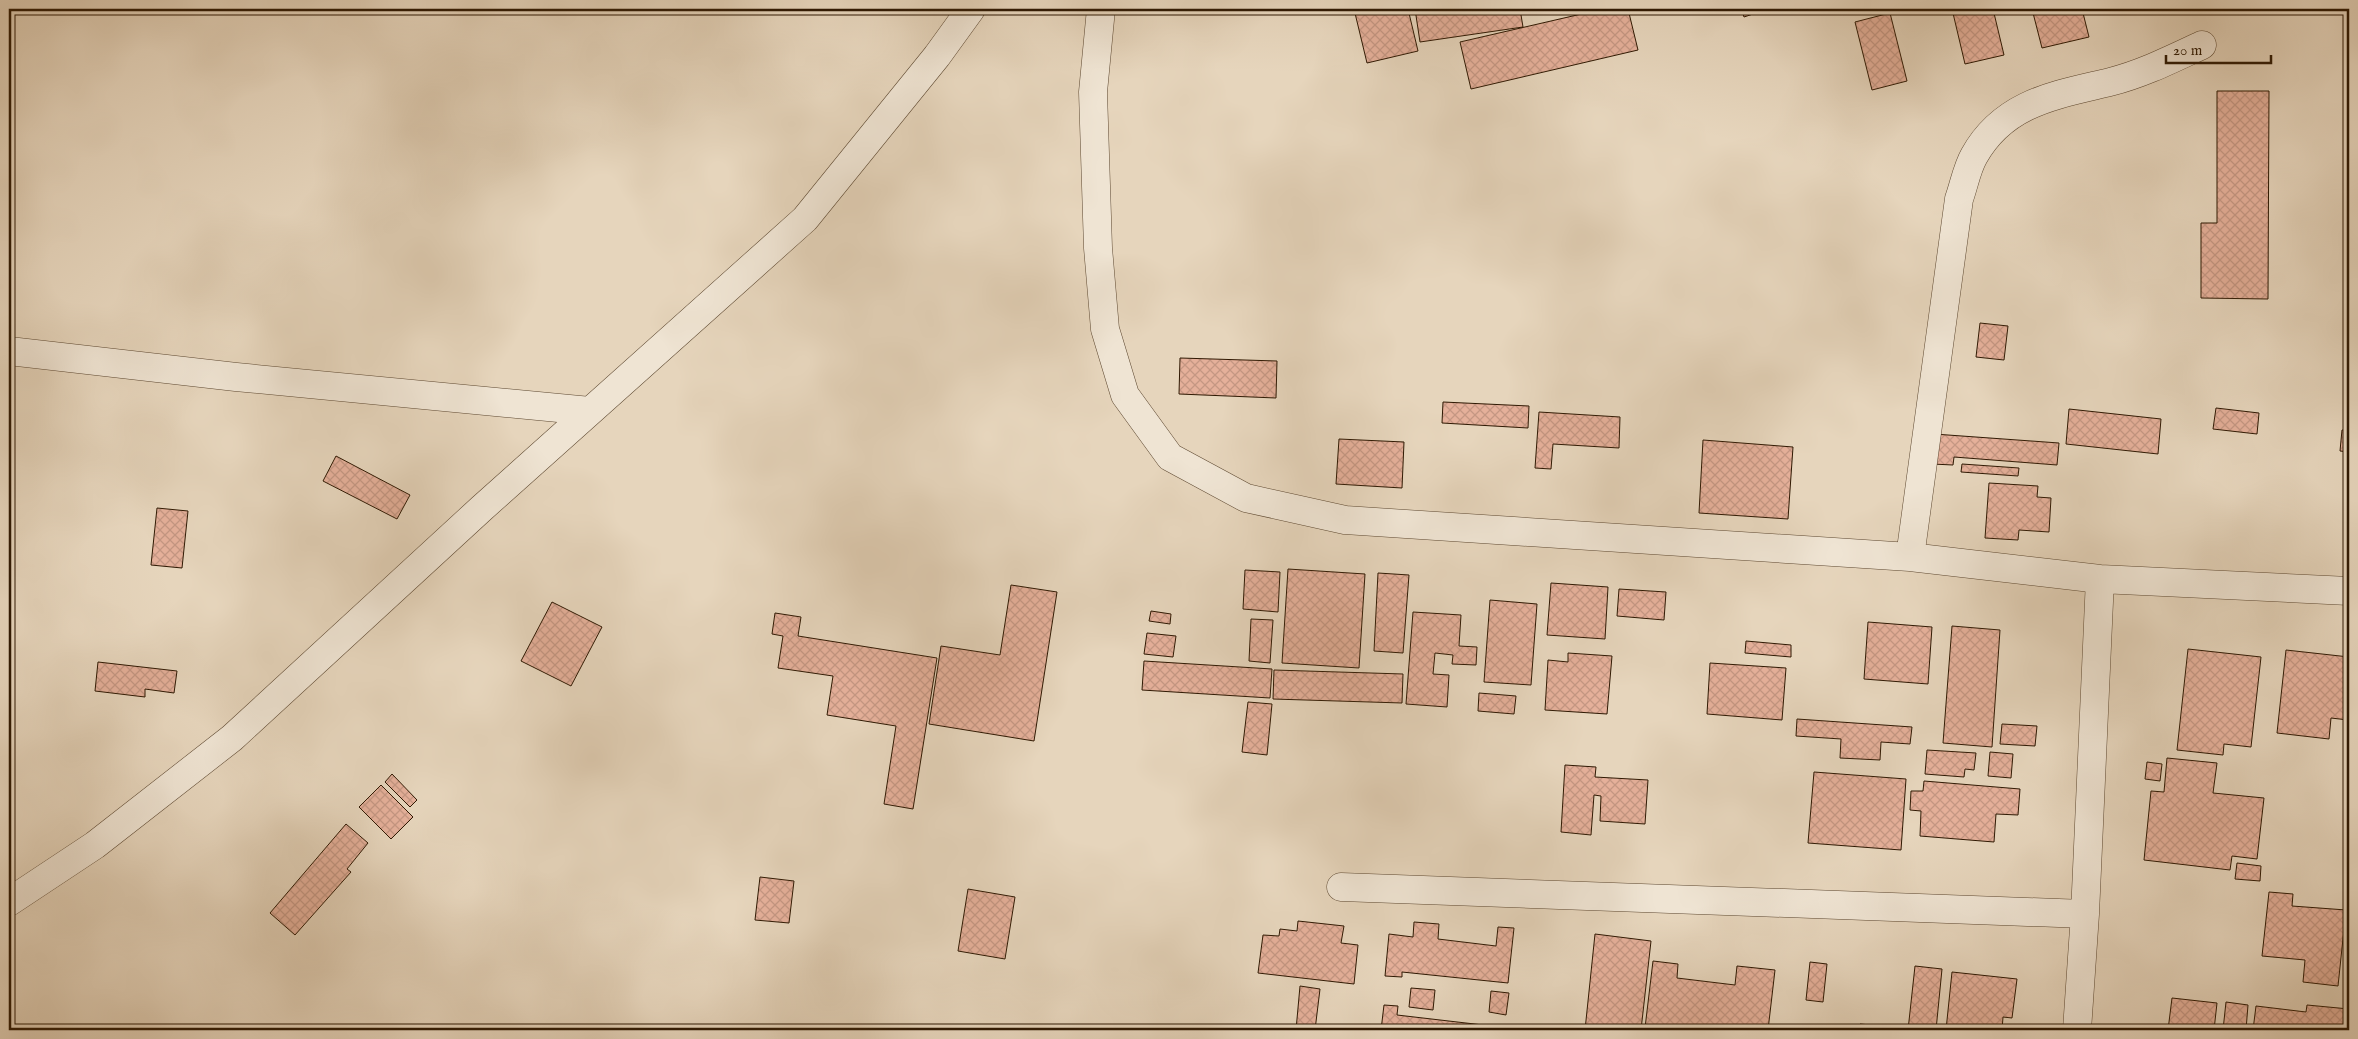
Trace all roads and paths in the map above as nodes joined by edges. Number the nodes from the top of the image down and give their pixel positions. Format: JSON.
{"nodes":[{"id":1,"x":971,"y":9,"type":"edge"},
{"id":2,"x":1101,"y":9,"type":"edge"},
{"id":3,"x":2202,"y":45,"type":"dead end"},
{"id":4,"x":9,"y":351,"type":"edge"},
{"id":5,"x":590,"y":411,"type":"junction"},
{"id":6,"x":1910,"y":557,"type":"junction"},
{"id":7,"x":2100,"y":578,"type":"junction"},
{"id":8,"x":2349,"y":591,"type":"edge"},
{"id":9,"x":1342,"y":887,"type":"dead end"},
{"id":10,"x":9,"y":902,"type":"edge"},
{"id":11,"x":2085,"y":914,"type":"junction"},
{"id":12,"x":2077,"y":1030,"type":"edge"}],
"edges":[{"from":1,"to":5,"type":"street"},
{"from":2,"to":6,"type":"street"},
{"from":3,"to":6,"type":"street"},
{"from":4,"to":5,"type":"street"},
{"from":5,"to":10,"type":"street"},
{"from":6,"to":7,"type":"street"},
{"from":7,"to":8,"type":"street"},
{"from":7,"to":11,"type":"street"},
{"from":9,"to":11,"type":"street"},
{"from":11,"to":12,"type":"street"}]}
